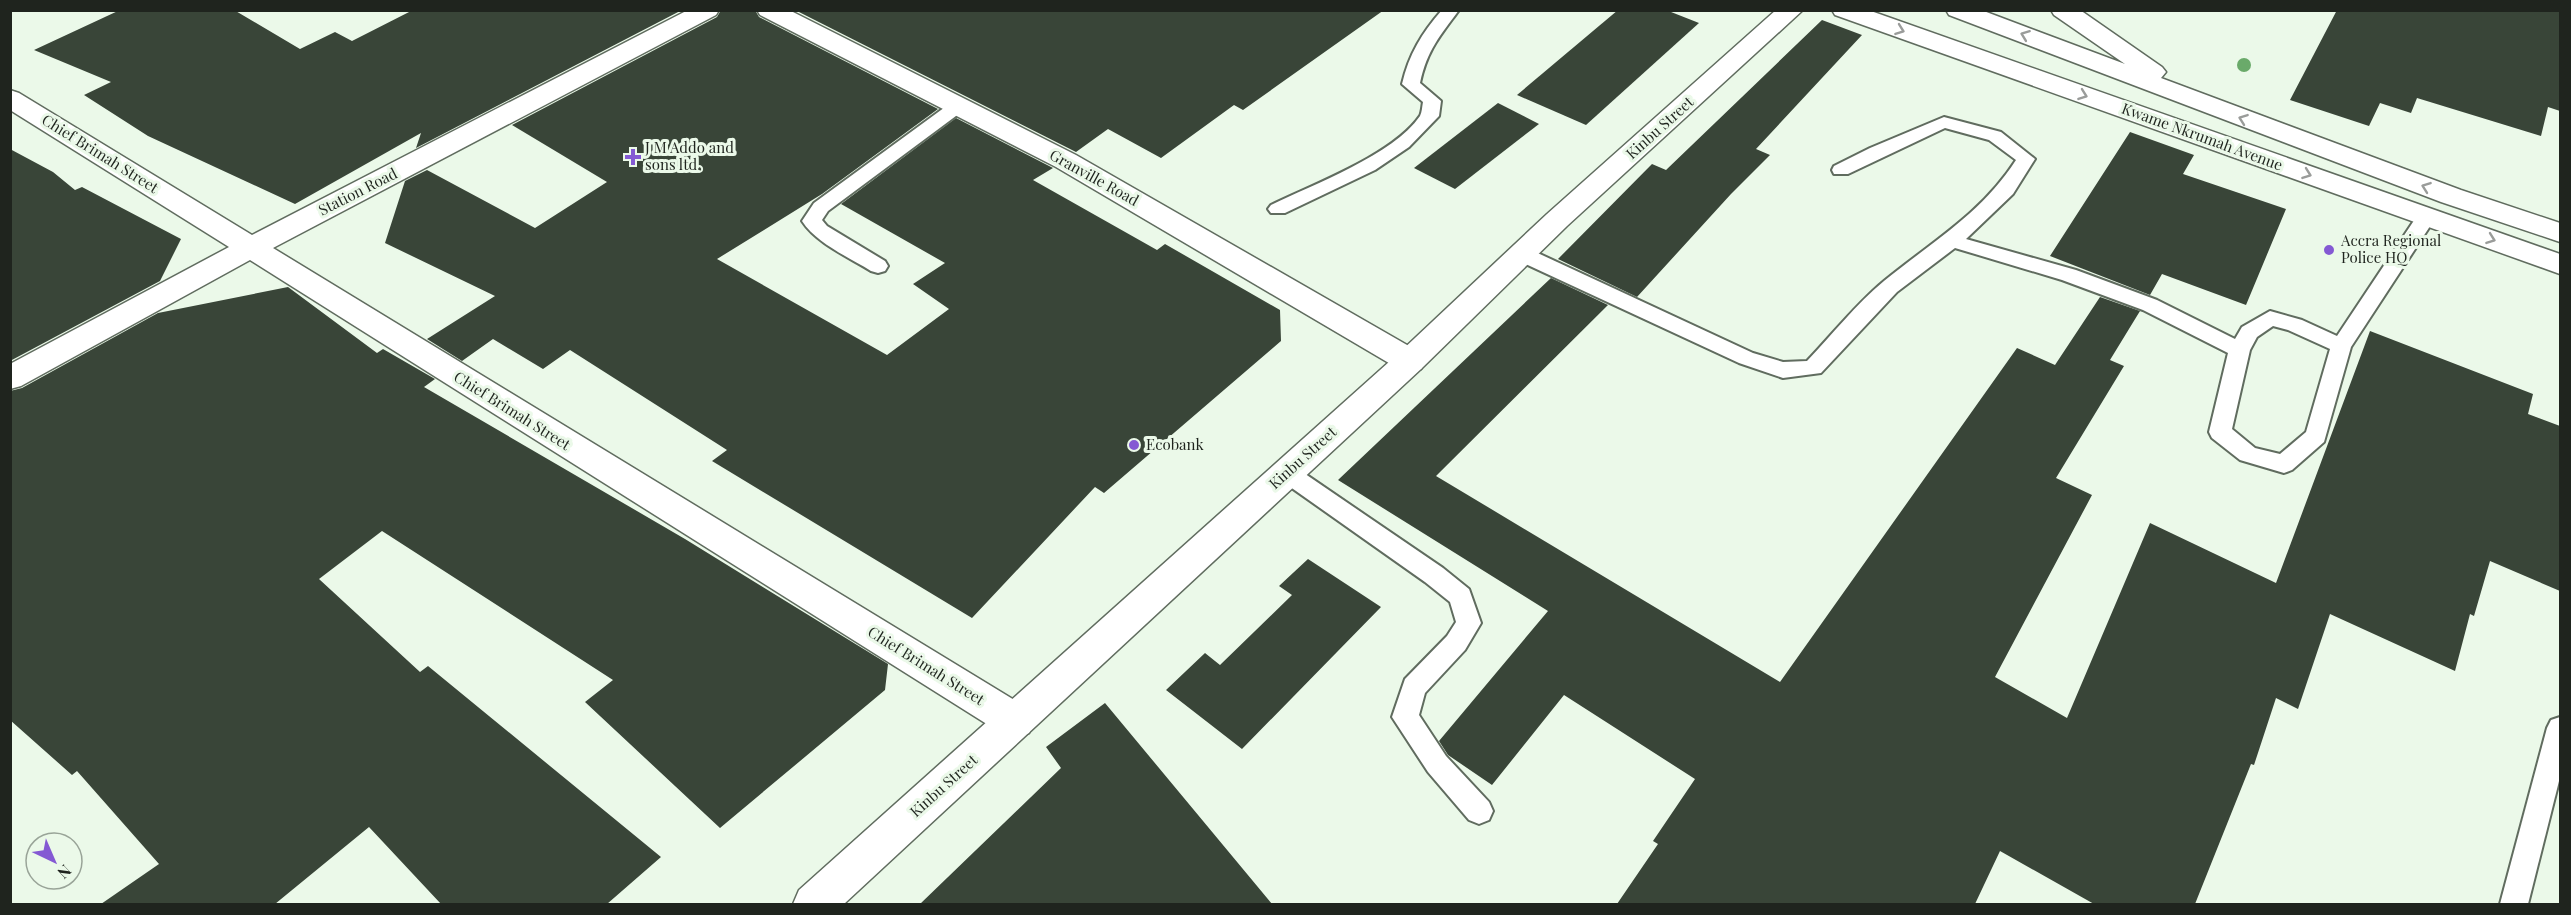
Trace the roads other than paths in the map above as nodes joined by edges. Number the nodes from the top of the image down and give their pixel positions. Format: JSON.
{"nodes":[{"id":1,"x":707,"y":10,"type":"edge"},
{"id":2,"x":769,"y":10,"type":"edge"},
{"id":3,"x":1451,"y":10,"type":"edge"},
{"id":4,"x":1791,"y":10,"type":"edge"},
{"id":5,"x":1844,"y":10,"type":"edge"},
{"id":6,"x":1958,"y":10,"type":"edge"},
{"id":7,"x":2062,"y":10,"type":"edge"},
{"id":8,"x":10,"y":98,"type":"edge"},
{"id":9,"x":2197,"y":102,"type":"junction"},
{"id":10,"x":958,"y":106,"type":"junction"},
{"id":11,"x":1841,"y":170,"type":"dead end"},
{"id":12,"x":1278,"y":209,"type":"dead end"},
{"id":13,"x":2426,"y":217,"type":"junction"},
{"id":14,"x":2560,"y":232,"type":"edge"},
{"id":15,"x":1952,"y":242,"type":"junction"},
{"id":16,"x":250,"y":248,"type":"junction"},
{"id":17,"x":1522,"y":254,"type":"junction"},
{"id":18,"x":2560,"y":264,"type":"edge"},
{"id":19,"x":878,"y":266,"type":"dead end"},
{"id":20,"x":2341,"y":346,"type":"junction"},
{"id":21,"x":2239,"y":350,"type":"junction"},
{"id":22,"x":1410,"y":361,"type":"junction"},
{"id":23,"x":10,"y":378,"type":"edge"},
{"id":24,"x":1287,"y":472,"type":"junction"},
{"id":25,"x":1015,"y":722,"type":"junction"},
{"id":26,"x":2560,"y":728,"type":"edge"},
{"id":27,"x":1479,"y":811,"type":"dead end"},
{"id":28,"x":814,"y":904,"type":"edge"},
{"id":29,"x":2514,"y":904,"type":"edge"}],
"edges":[{"from":1,"to":16,"type":"street","name":"Station Road"},
{"from":2,"to":10,"type":"street","name":"Granville Road"},
{"from":3,"to":12,"type":"lane"},
{"from":4,"to":17,"type":"street","name":"Kinbu Street"},
{"from":5,"to":13,"type":"street","name":"Kwame Nkrumah Avenue","one_way":true},
{"from":9,"to":6,"type":"street","name":"Kwame Nkrumah Avenue","one_way":true},
{"from":7,"to":9,"type":"street"},
{"from":8,"to":16,"type":"street","name":"Chief Brimah Street"},
{"from":14,"to":9,"type":"street","name":"Kwame Nkrumah Avenue","one_way":true},
{"from":10,"to":19,"type":"lane"},
{"from":10,"to":22,"type":"street","name":"Granville Road"},
{"from":11,"to":15,"type":"lane"},
{"from":13,"to":18,"type":"street","name":"Kwame Nkrumah Avenue","one_way":true},
{"from":13,"to":20,"type":"lane"},
{"from":15,"to":17,"type":"lane"},
{"from":15,"to":21,"type":"lane"},
{"from":16,"to":23,"type":"street","name":"Station Road"},
{"from":16,"to":25,"type":"street","name":"Chief Brimah Street"},
{"from":17,"to":22,"type":"street","name":"Kinbu Street"},
{"from":20,"to":21,"type":"lane"},
{"from":20,"to":21,"type":"lane"},
{"from":22,"to":24,"type":"street","name":"Kinbu Street"},
{"from":24,"to":25,"type":"street","name":"Kinbu Street"},
{"from":24,"to":27,"type":"lane"},
{"from":25,"to":28,"type":"street","name":"Kinbu Street"},
{"from":26,"to":29,"type":"lane"}]}
